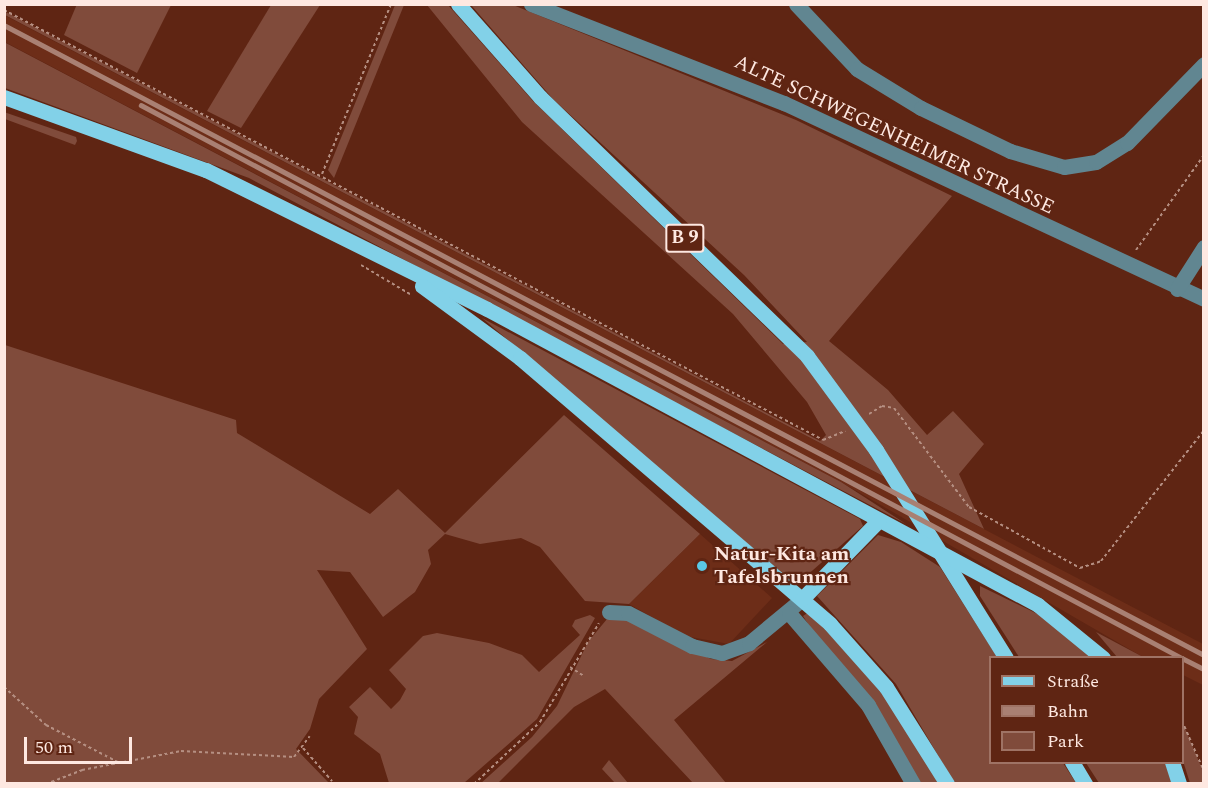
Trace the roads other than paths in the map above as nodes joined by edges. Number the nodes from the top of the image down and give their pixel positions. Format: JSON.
{"nodes":[{"id":1,"x":458,"y":4,"type":"edge"},
{"id":2,"x":531,"y":4,"type":"edge"},
{"id":3,"x":796,"y":4,"type":"edge"},
{"id":4,"x":1203,"y":64,"type":"edge"},
{"id":5,"x":4,"y":97,"type":"edge"},
{"id":6,"x":1203,"y":247,"type":"edge"},
{"id":7,"x":387,"y":261,"type":"junction"},
{"id":8,"x":1177,"y":289,"type":"junction"},
{"id":9,"x":1203,"y":299,"type":"edge"},
{"id":10,"x":879,"y":520,"type":"junction"},
{"id":11,"x":802,"y":599,"type":"junction"},
{"id":12,"x":609,"y":612,"type":"road end"},
{"id":13,"x":789,"y":613,"type":"junction"},
{"id":14,"x":1005,"y":656,"type":"edge"},
{"id":15,"x":1102,"y":656,"type":"edge"},
{"id":16,"x":1073,"y":764,"type":"edge"},
{"id":17,"x":1173,"y":764,"type":"edge"},
{"id":18,"x":913,"y":783,"type":"edge"},
{"id":19,"x":947,"y":783,"type":"edge"},
{"id":20,"x":1085,"y":783,"type":"edge"},
{"id":21,"x":1179,"y":783,"type":"edge"}],
"edges":[{"from":1,"to":14,"type":"main road","number":"B 9"},
{"from":2,"to":8,"type":"lane","name":"ALTE SCHWEGENHEIMER STRASSE"},
{"from":3,"to":4,"type":"lane"},
{"from":5,"to":7,"type":"main road"},
{"from":6,"to":8,"type":"lane"},
{"from":7,"to":10,"type":"main road"},
{"from":7,"to":11,"type":"main road"},
{"from":8,"to":9,"type":"lane","name":"ALTE SCHWEGENHEIMER STRASSE"},
{"from":10,"to":11,"type":"main road"},
{"from":10,"to":15,"type":"main road"},
{"from":11,"to":13,"type":"lane"},
{"from":11,"to":19,"type":"main road"},
{"from":12,"to":13,"type":"lane"},
{"from":13,"to":18,"type":"lane"},
{"from":16,"to":20,"type":"main road"},
{"from":17,"to":21,"type":"main road"}]}
